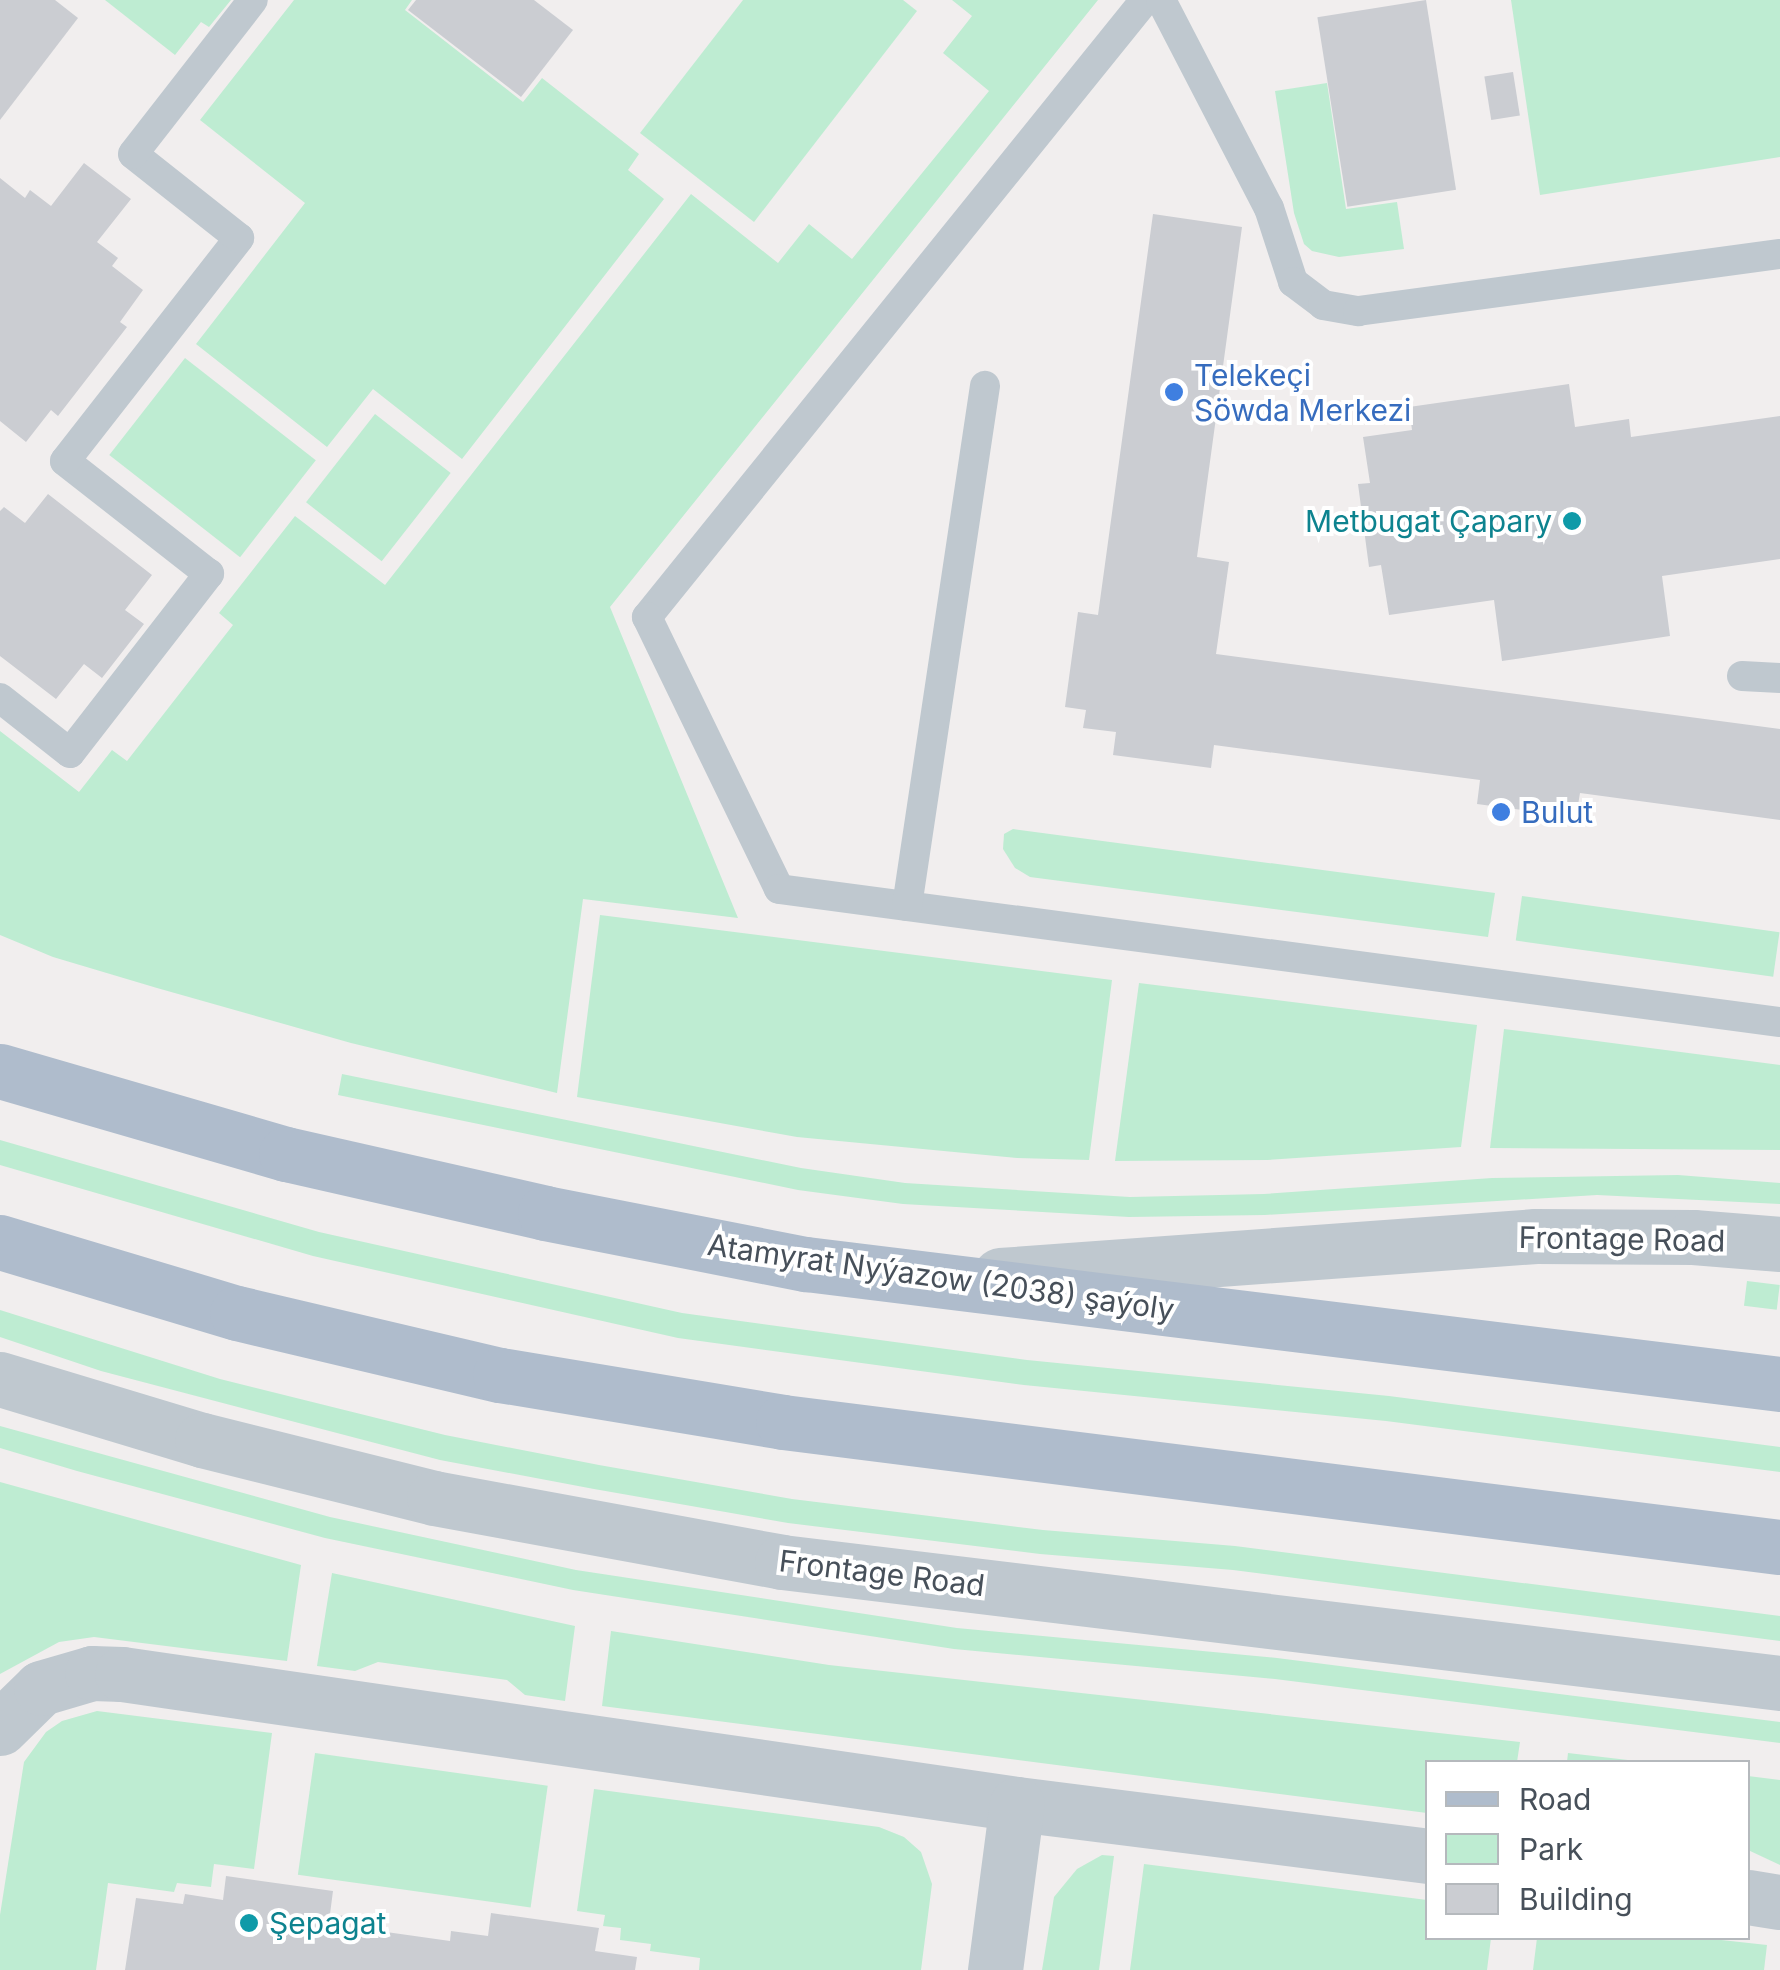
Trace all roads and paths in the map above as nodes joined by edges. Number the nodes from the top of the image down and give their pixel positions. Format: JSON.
{"nodes":[{"id":1,"x":254,"y":0,"type":"edge"},
{"id":2,"x":1145,"y":0,"type":"edge"},
{"id":3,"x":1161,"y":0,"type":"edge"},
{"id":4,"x":1780,"y":254,"type":"edge"},
{"id":5,"x":985,"y":386,"type":"dead end"},
{"id":6,"x":1742,"y":676,"type":"dead end"},
{"id":7,"x":1780,"y":678,"type":"edge"},
{"id":8,"x":0,"y":698,"type":"edge"},
{"id":9,"x":907,"y":906,"type":"junction"},
{"id":10,"x":1780,"y":1022,"type":"edge"},
{"id":11,"x":0,"y":1071,"type":"edge"},
{"id":12,"x":0,"y":1242,"type":"edge"},
{"id":13,"x":1780,"y":1244,"type":"edge"},
{"id":14,"x":924,"y":1280,"type":"junction"},
{"id":15,"x":0,"y":1379,"type":"edge"},
{"id":16,"x":1780,"y":1384,"type":"edge"},
{"id":17,"x":1780,"y":1547,"type":"edge"},
{"id":18,"x":1780,"y":1683,"type":"edge"},
{"id":19,"x":0,"y":1728,"type":"edge"},
{"id":20,"x":1017,"y":1804,"type":"junction"},
{"id":21,"x":1425,"y":1856,"type":"edge"},
{"id":22,"x":1750,"y":1898,"type":"edge"},
{"id":23,"x":1780,"y":1902,"type":"edge"},
{"id":24,"x":995,"y":1970,"type":"edge"}],
"edges":[{"from":1,"to":8,"type":"lane"},
{"from":2,"to":9,"type":"lane"},
{"from":3,"to":4,"type":"lane"},
{"from":5,"to":9,"type":"lane"},
{"from":6,"to":7,"type":"lane"},
{"from":9,"to":10,"type":"lane"},
{"from":11,"to":14,"type":"main road","name":"Atamyrat Nyýazow (2038) şaýoly"},
{"from":12,"to":17,"type":"main road"},
{"from":13,"to":14,"type":"street","name":"Frontage Road"},
{"from":14,"to":16,"type":"main road","name":"Atamyrat Nyýazow (2038) şaýoly"},
{"from":15,"to":18,"type":"street","name":"Frontage Road"},
{"from":19,"to":20,"type":"street"},
{"from":20,"to":21,"type":"street"},
{"from":20,"to":24,"type":"street"},
{"from":22,"to":23,"type":"street"}]}
